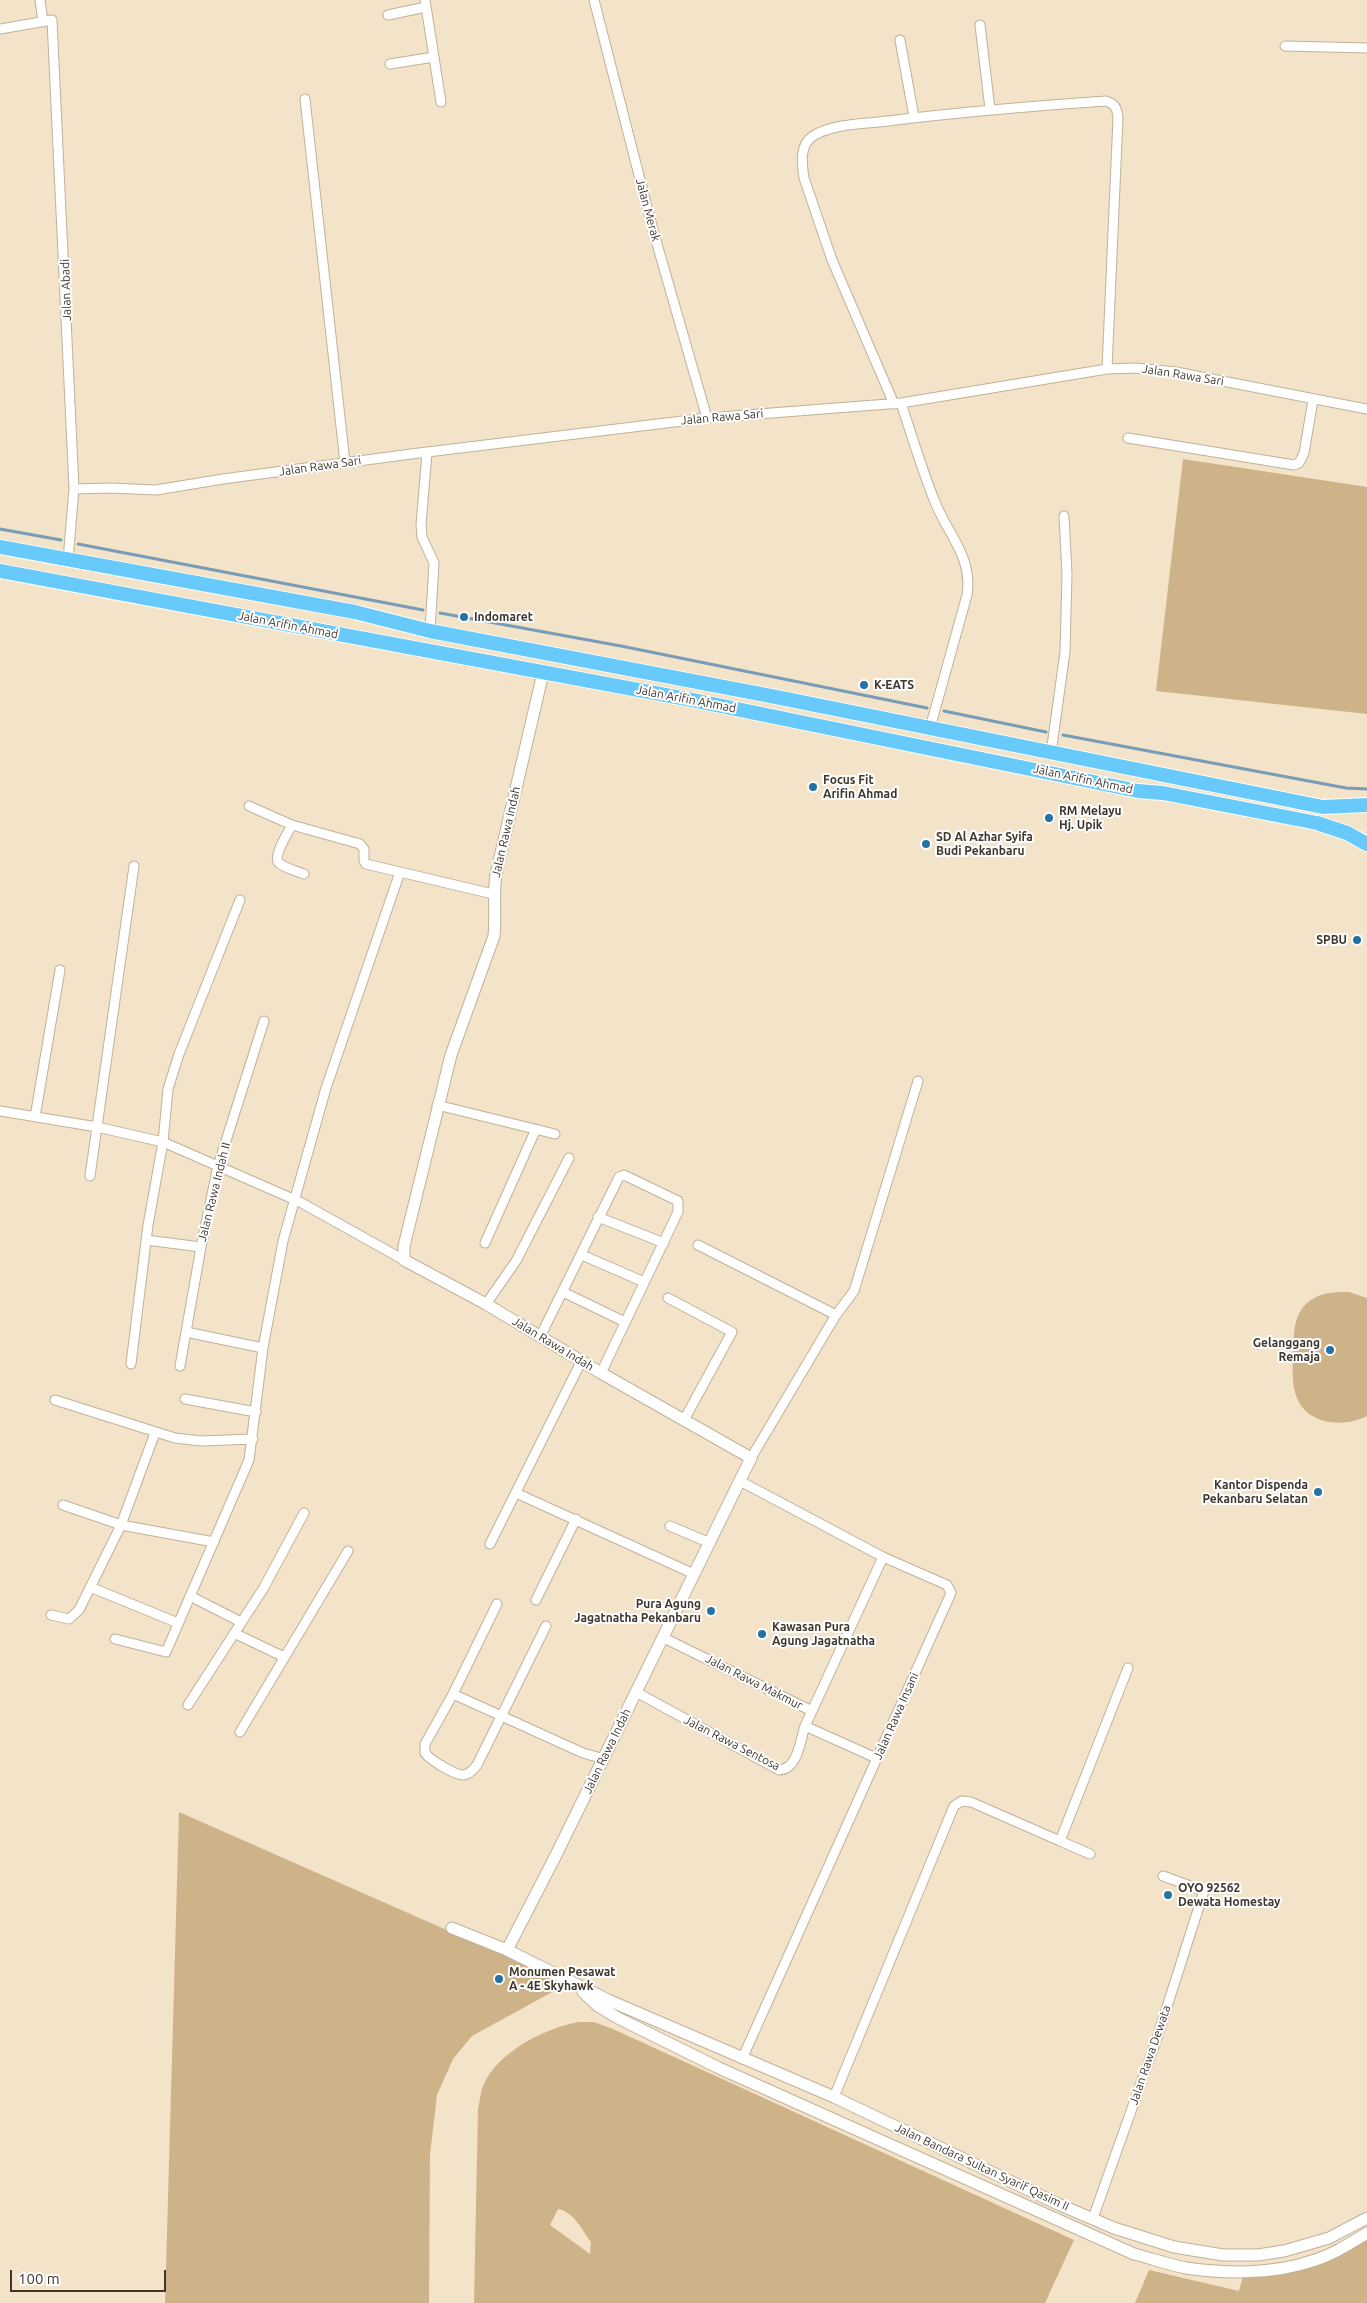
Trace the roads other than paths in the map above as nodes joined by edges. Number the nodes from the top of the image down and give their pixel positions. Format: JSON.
{"nodes":[{"id":1,"x":40,"y":0,"type":"edge"},
{"id":2,"x":594,"y":0,"type":"edge"},
{"id":3,"x":426,"y":3,"type":"edge"},
{"id":4,"x":388,"y":15,"type":"dead end"},
{"id":5,"x":42,"y":22,"type":"junction"},
{"id":6,"x":980,"y":25,"type":"dead end"},
{"id":7,"x":0,"y":29,"type":"edge"},
{"id":8,"x":900,"y":40,"type":"dead end"},
{"id":9,"x":1285,"y":46,"type":"dead end"},
{"id":10,"x":1367,"y":48,"type":"edge"},
{"id":11,"x":434,"y":57,"type":"junction"},
{"id":12,"x":390,"y":64,"type":"dead end"},
{"id":13,"x":305,"y":100,"type":"dead end"},
{"id":14,"x":441,"y":102,"type":"dead end"},
{"id":15,"x":990,"y":109,"type":"junction"},
{"id":16,"x":914,"y":117,"type":"junction"},
{"id":17,"x":1107,"y":369,"type":"junction"},
{"id":18,"x":1313,"y":400,"type":"junction"},
{"id":19,"x":898,"y":403,"type":"junction"},
{"id":20,"x":1367,"y":409,"type":"edge"},
{"id":21,"x":707,"y":418,"type":"junction"},
{"id":22,"x":1128,"y":438,"type":"dead end"},
{"id":23,"x":427,"y":453,"type":"junction"},
{"id":24,"x":345,"y":462,"type":"junction"},
{"id":25,"x":74,"y":489,"type":"junction"},
{"id":26,"x":1064,"y":516,"type":"dead end"},
{"id":27,"x":0,"y":547,"type":"edge"},
{"id":28,"x":68,"y":560,"type":"junction"},
{"id":29,"x":0,"y":571,"type":"edge"},
{"id":30,"x":430,"y":630,"type":"junction"},
{"id":31,"x":542,"y":678,"type":"junction"},
{"id":32,"x":771,"y":696,"type":"junction"},
{"id":33,"x":767,"y":715,"type":"junction"},
{"id":34,"x":930,"y":728,"type":"junction"},
{"id":35,"x":1051,"y":753,"type":"junction"},
{"id":36,"x":1367,"y":805,"type":"edge"},
{"id":37,"x":249,"y":806,"type":"dead end"},
{"id":38,"x":292,"y":825,"type":"junction"},
{"id":39,"x":1367,"y":844,"type":"edge"},
{"id":40,"x":134,"y":866,"type":"dead end"},
{"id":41,"x":400,"y":872,"type":"junction"},
{"id":42,"x":304,"y":874,"type":"dead end"},
{"id":43,"x":493,"y":894,"type":"junction"},
{"id":44,"x":240,"y":900,"type":"dead end"},
{"id":45,"x":60,"y":970,"type":"dead end"},
{"id":46,"x":264,"y":1021,"type":"dead end"},
{"id":47,"x":918,"y":1081,"type":"dead end"},
{"id":48,"x":437,"y":1105,"type":"junction"},
{"id":49,"x":0,"y":1111,"type":"edge"},
{"id":50,"x":35,"y":1117,"type":"junction"},
{"id":51,"x":96,"y":1127,"type":"junction"},
{"id":52,"x":536,"y":1129,"type":"junction"},
{"id":53,"x":554,"y":1134,"type":"dead end"},
{"id":54,"x":162,"y":1142,"type":"junction"},
{"id":55,"x":569,"y":1158,"type":"dead end"},
{"id":56,"x":218,"y":1166,"type":"junction"},
{"id":57,"x":90,"y":1176,"type":"dead end"},
{"id":58,"x":294,"y":1200,"type":"junction"},
{"id":59,"x":598,"y":1217,"type":"junction"},
{"id":60,"x":146,"y":1240,"type":"junction"},
{"id":61,"x":485,"y":1243,"type":"dead end"},
{"id":62,"x":664,"y":1243,"type":"junction"},
{"id":63,"x":698,"y":1245,"type":"dead end"},
{"id":64,"x":200,"y":1247,"type":"junction"},
{"id":65,"x":582,"y":1255,"type":"junction"},
{"id":66,"x":404,"y":1260,"type":"junction"},
{"id":67,"x":644,"y":1282,"type":"junction"},
{"id":68,"x":562,"y":1292,"type":"junction"},
{"id":69,"x":668,"y":1298,"type":"dead end"},
{"id":70,"x":486,"y":1304,"type":"junction"},
{"id":71,"x":836,"y":1315,"type":"junction"},
{"id":72,"x":625,"y":1322,"type":"junction"},
{"id":73,"x":186,"y":1332,"type":"junction"},
{"id":74,"x":540,"y":1337,"type":"junction"},
{"id":75,"x":263,"y":1348,"type":"junction"},
{"id":76,"x":582,"y":1360,"type":"junction"},
{"id":77,"x":131,"y":1364,"type":"dead end"},
{"id":78,"x":180,"y":1366,"type":"dead end"},
{"id":79,"x":601,"y":1373,"type":"junction"},
{"id":80,"x":185,"y":1398,"type":"dead end"},
{"id":81,"x":55,"y":1400,"type":"dead end"},
{"id":82,"x":256,"y":1412,"type":"junction"},
{"id":83,"x":684,"y":1420,"type":"junction"},
{"id":84,"x":155,"y":1433,"type":"junction"},
{"id":85,"x":253,"y":1439,"type":"junction"},
{"id":86,"x":752,"y":1458,"type":"junction"},
{"id":87,"x":740,"y":1481,"type":"junction"},
{"id":88,"x":516,"y":1493,"type":"junction"},
{"id":89,"x":62,"y":1505,"type":"dead end"},
{"id":90,"x":304,"y":1513,"type":"dead end"},
{"id":91,"x":576,"y":1519,"type":"junction"},
{"id":92,"x":121,"y":1525,"type":"junction"},
{"id":93,"x":670,"y":1526,"type":"dead end"},
{"id":94,"x":214,"y":1542,"type":"junction"},
{"id":95,"x":710,"y":1543,"type":"junction"},
{"id":96,"x":490,"y":1544,"type":"dead end"},
{"id":97,"x":348,"y":1551,"type":"dead end"},
{"id":98,"x":883,"y":1557,"type":"junction"},
{"id":99,"x":694,"y":1574,"type":"junction"},
{"id":100,"x":90,"y":1587,"type":"junction"},
{"id":101,"x":190,"y":1596,"type":"junction"},
{"id":102,"x":536,"y":1600,"type":"dead end"},
{"id":103,"x":497,"y":1604,"type":"dead end"},
{"id":104,"x":51,"y":1615,"type":"dead end"},
{"id":105,"x":241,"y":1622,"type":"junction"},
{"id":106,"x":178,"y":1623,"type":"junction"},
{"id":107,"x":546,"y":1626,"type":"dead end"},
{"id":108,"x":234,"y":1633,"type":"junction"},
{"id":109,"x":664,"y":1638,"type":"junction"},
{"id":110,"x":115,"y":1639,"type":"dead end"},
{"id":111,"x":284,"y":1657,"type":"junction"},
{"id":112,"x":1128,"y":1668,"type":"dead end"},
{"id":113,"x":636,"y":1692,"type":"junction"},
{"id":114,"x":453,"y":1694,"type":"junction"},
{"id":115,"x":188,"y":1705,"type":"dead end"},
{"id":116,"x":812,"y":1711,"type":"junction"},
{"id":117,"x":503,"y":1716,"type":"junction"},
{"id":118,"x":805,"y":1726,"type":"junction"},
{"id":119,"x":240,"y":1732,"type":"dead end"},
{"id":120,"x":876,"y":1758,"type":"junction"},
{"id":121,"x":604,"y":1759,"type":"junction"},
{"id":122,"x":1060,"y":1840,"type":"junction"},
{"id":123,"x":1090,"y":1854,"type":"dead end"},
{"id":124,"x":1163,"y":1876,"type":"dead end"},
{"id":125,"x":452,"y":1928,"type":"dead end"},
{"id":126,"x":507,"y":1950,"type":"junction"},
{"id":127,"x":568,"y":1980,"type":"junction"},
{"id":128,"x":742,"y":2059,"type":"junction"},
{"id":129,"x":834,"y":2097,"type":"junction"},
{"id":130,"x":1006,"y":2179,"type":"junction"},
{"id":131,"x":1000,"y":2194,"type":"junction"},
{"id":132,"x":1093,"y":2218,"type":"junction"},
{"id":133,"x":1367,"y":2218,"type":"edge"},
{"id":134,"x":1367,"y":2233,"type":"edge"}],
"edges":[{"from":1,"to":5,"type":"street"},
{"from":2,"to":21,"type":"street","name":"Jalan Merak"},
{"from":3,"to":4,"type":"street"},
{"from":3,"to":11,"type":"street"},
{"from":5,"to":7,"type":"street"},
{"from":5,"to":25,"type":"street","name":"Jalan Abadi"},
{"from":6,"to":15,"type":"street"},
{"from":8,"to":16,"type":"street"},
{"from":9,"to":10,"type":"street"},
{"from":11,"to":12,"type":"street"},
{"from":11,"to":14,"type":"street"},
{"from":13,"to":24,"type":"street"},
{"from":15,"to":16,"type":"street"},
{"from":15,"to":17,"type":"street"},
{"from":16,"to":19,"type":"street"},
{"from":17,"to":18,"type":"street","name":"Jalan Rawa Sari"},
{"from":17,"to":19,"type":"street","name":"Jalan Rawa Sari"},
{"from":18,"to":20,"type":"street","name":"Jalan Rawa Sari"},
{"from":18,"to":22,"type":"street"},
{"from":19,"to":21,"type":"street","name":"Jalan Rawa Sari"},
{"from":19,"to":34,"type":"street"},
{"from":21,"to":23,"type":"street","name":"Jalan Rawa Sari"},
{"from":23,"to":24,"type":"street","name":"Jalan Rawa Sari"},
{"from":23,"to":30,"type":"street"},
{"from":24,"to":25,"type":"street","name":"Jalan Rawa Sari"},
{"from":25,"to":28,"type":"street","name":"Jalan Abadi"},
{"from":26,"to":35,"type":"street"},
{"from":27,"to":28,"type":"main road","name":"Jalan Arifin Ahmad"},
{"from":28,"to":30,"type":"main road","name":"Jalan Arifin Ahmad"},
{"from":29,"to":31,"type":"main road","name":"Jalan Arifin Ahmad"},
{"from":30,"to":32,"type":"main road","name":"Jalan Arifin Ahmad"},
{"from":31,"to":33,"type":"main road","name":"Jalan Arifin Ahmad"},
{"from":31,"to":43,"type":"street","name":"Jalan Rawa Indah"},
{"from":32,"to":33,"type":"main road"},
{"from":32,"to":34,"type":"main road","name":"Jalan Arifin Ahmad"},
{"from":33,"to":39,"type":"main road","name":"Jalan Arifin Ahmad"},
{"from":34,"to":35,"type":"main road","name":"Jalan Arifin Ahmad"},
{"from":35,"to":36,"type":"main road","name":"Jalan Arifin Ahmad"},
{"from":37,"to":38,"type":"street"},
{"from":38,"to":41,"type":"street"},
{"from":38,"to":42,"type":"street"},
{"from":40,"to":51,"type":"street"},
{"from":41,"to":43,"type":"street"},
{"from":41,"to":58,"type":"street"},
{"from":43,"to":48,"type":"street","name":"Jalan Rawa Indah"},
{"from":44,"to":54,"type":"street"},
{"from":45,"to":50,"type":"street"},
{"from":46,"to":56,"type":"street","name":"Jalan Rawa Indah II"},
{"from":47,"to":71,"type":"street"},
{"from":48,"to":52,"type":"street"},
{"from":48,"to":66,"type":"street","name":"Jalan Rawa Indah"},
{"from":49,"to":50,"type":"street"},
{"from":50,"to":51,"type":"street"},
{"from":51,"to":54,"type":"street"},
{"from":51,"to":57,"type":"street"},
{"from":52,"to":53,"type":"street"},
{"from":52,"to":61,"type":"street"},
{"from":54,"to":56,"type":"street"},
{"from":54,"to":60,"type":"street"},
{"from":55,"to":70,"type":"street"},
{"from":56,"to":58,"type":"street"},
{"from":56,"to":64,"type":"street","name":"Jalan Rawa Indah II"},
{"from":58,"to":66,"type":"street"},
{"from":58,"to":75,"type":"street"},
{"from":59,"to":62,"type":"street"},
{"from":59,"to":62,"type":"street"},
{"from":59,"to":65,"type":"street"},
{"from":60,"to":64,"type":"street"},
{"from":60,"to":77,"type":"street"},
{"from":62,"to":67,"type":"street"},
{"from":63,"to":71,"type":"street"},
{"from":64,"to":73,"type":"street","name":"Jalan Rawa Indah II"},
{"from":65,"to":67,"type":"street"},
{"from":65,"to":68,"type":"street"},
{"from":66,"to":70,"type":"street","name":"Jalan Rawa Indah"},
{"from":67,"to":72,"type":"street"},
{"from":68,"to":72,"type":"street"},
{"from":68,"to":74,"type":"street"},
{"from":69,"to":83,"type":"street"},
{"from":70,"to":74,"type":"street","name":"Jalan Rawa Indah"},
{"from":71,"to":86,"type":"street"},
{"from":72,"to":79,"type":"street"},
{"from":73,"to":75,"type":"street"},
{"from":73,"to":78,"type":"street","name":"Jalan Rawa Indah II"},
{"from":74,"to":76,"type":"street","name":"Jalan Rawa Indah"},
{"from":75,"to":82,"type":"street"},
{"from":76,"to":79,"type":"street","name":"Jalan Rawa Indah"},
{"from":76,"to":88,"type":"street"},
{"from":79,"to":83,"type":"street","name":"Jalan Rawa Indah"},
{"from":80,"to":82,"type":"street"},
{"from":81,"to":84,"type":"street"},
{"from":82,"to":85,"type":"street"},
{"from":83,"to":86,"type":"street","name":"Jalan Rawa Indah"},
{"from":84,"to":85,"type":"street"},
{"from":84,"to":92,"type":"street"},
{"from":85,"to":94,"type":"street"},
{"from":86,"to":87,"type":"street","name":"Jalan Rawa Indah"},
{"from":87,"to":95,"type":"street","name":"Jalan Rawa Indah"},
{"from":87,"to":98,"type":"street","name":"Jalan Rawa Insani"},
{"from":88,"to":91,"type":"street"},
{"from":88,"to":96,"type":"street"},
{"from":89,"to":92,"type":"street"},
{"from":90,"to":105,"type":"street"},
{"from":91,"to":99,"type":"street"},
{"from":91,"to":102,"type":"street"},
{"from":92,"to":94,"type":"street"},
{"from":92,"to":100,"type":"street"},
{"from":93,"to":95,"type":"street"},
{"from":94,"to":101,"type":"street"},
{"from":95,"to":99,"type":"street","name":"Jalan Rawa Indah"},
{"from":97,"to":111,"type":"street"},
{"from":98,"to":116,"type":"street"},
{"from":98,"to":120,"type":"street","name":"Jalan Rawa Insani"},
{"from":99,"to":109,"type":"street","name":"Jalan Rawa Indah"},
{"from":100,"to":104,"type":"street"},
{"from":100,"to":106,"type":"street"},
{"from":101,"to":105,"type":"street"},
{"from":101,"to":106,"type":"street"},
{"from":103,"to":114,"type":"street"},
{"from":105,"to":108,"type":"street"},
{"from":106,"to":110,"type":"street"},
{"from":107,"to":117,"type":"street"},
{"from":108,"to":111,"type":"street"},
{"from":108,"to":115,"type":"street"},
{"from":109,"to":113,"type":"street","name":"Jalan Rawa Indah"},
{"from":109,"to":116,"type":"street","name":"Jalan Rawa Makmur"},
{"from":111,"to":119,"type":"street"},
{"from":112,"to":122,"type":"street"},
{"from":113,"to":118,"type":"street","name":"Jalan Rawa Sentosa"},
{"from":113,"to":121,"type":"street","name":"Jalan Rawa Indah"},
{"from":114,"to":117,"type":"street"},
{"from":114,"to":117,"type":"street"},
{"from":116,"to":118,"type":"street","name":"Jalan Rawa Makmur"},
{"from":117,"to":121,"type":"street"},
{"from":118,"to":120,"type":"street","name":"Jalan Rawa Makmur"},
{"from":120,"to":128,"type":"street","name":"Jalan Rawa Insani"},
{"from":121,"to":126,"type":"street","name":"Jalan Rawa Indah"},
{"from":122,"to":123,"type":"street"},
{"from":122,"to":129,"type":"street"},
{"from":124,"to":132,"type":"street","name":"Jalan Rawa Dewata"},
{"from":125,"to":126,"type":"street"},
{"from":126,"to":127,"type":"street"},
{"from":127,"to":128,"type":"street","name":"Jalan Bandara Sultan Syarif Qasim II"},
{"from":127,"to":131,"type":"street","name":"Jalan Bandara Sultan Syarif Qasim II"},
{"from":128,"to":129,"type":"street","name":"Jalan Bandara Sultan Syarif Qasim II"},
{"from":129,"to":130,"type":"street","name":"Jalan Bandara Sultan Syarif Qasim II"},
{"from":130,"to":131,"type":"street"},
{"from":130,"to":132,"type":"street","name":"Jalan Bandara Sultan Syarif Qasim II"},
{"from":131,"to":134,"type":"street","name":"Jalan Bandara Sultan Syarif Qasim II"},
{"from":132,"to":133,"type":"street","name":"Jalan Bandara Sultan Syarif Qasim II"}]}
